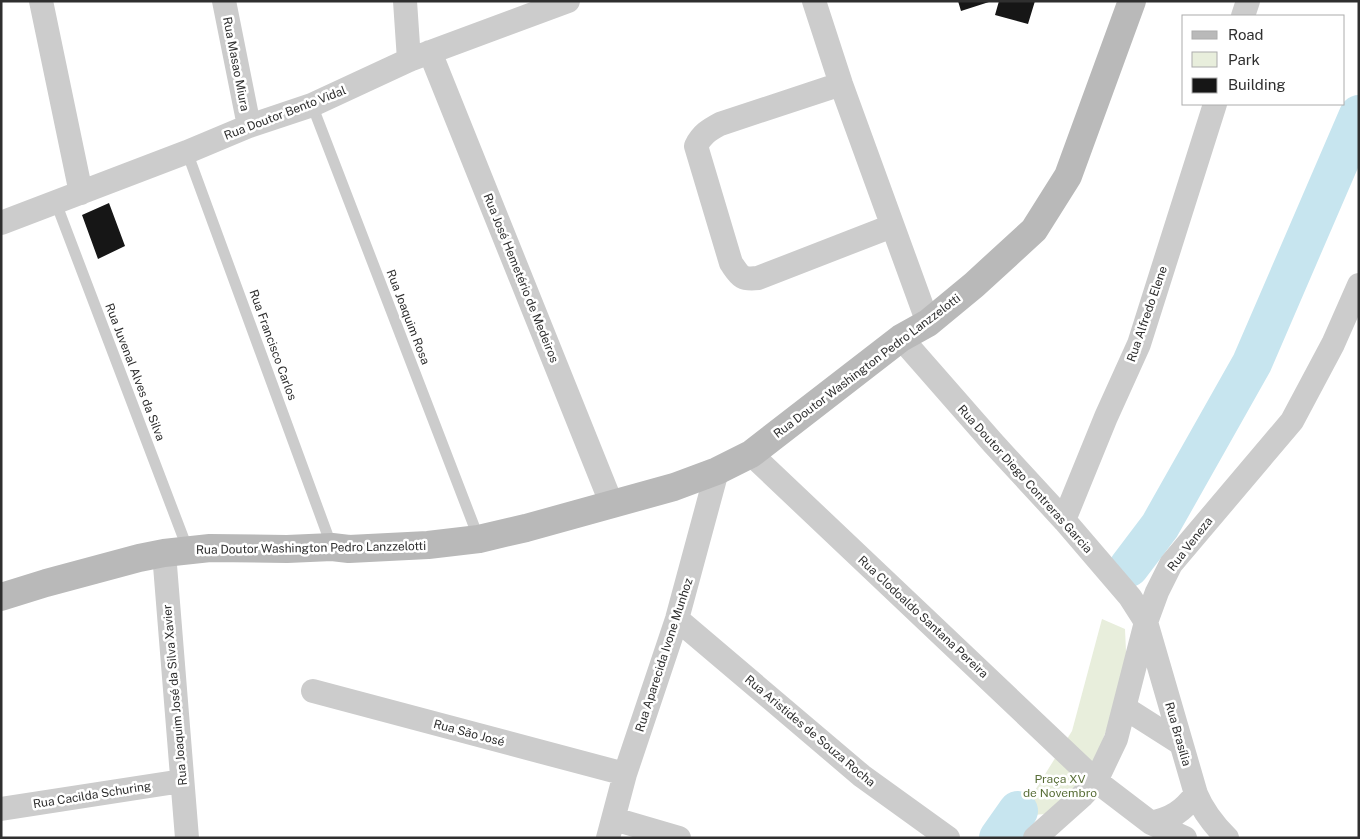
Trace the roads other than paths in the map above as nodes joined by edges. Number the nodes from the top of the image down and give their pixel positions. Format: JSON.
{"nodes":[{"id":1,"x":41,"y":1,"type":"edge"},
{"id":2,"x":224,"y":1,"type":"edge"},
{"id":3,"x":405,"y":1,"type":"edge"},
{"id":4,"x":568,"y":1,"type":"edge"},
{"id":5,"x":814,"y":1,"type":"edge"},
{"id":6,"x":1132,"y":1,"type":"edge"},
{"id":7,"x":1248,"y":1,"type":"edge"},
{"id":8,"x":1243,"y":15,"type":"edge"},
{"id":9,"x":419,"y":56,"type":"junction"},
{"id":10,"x":840,"y":84,"type":"junction"},
{"id":11,"x":312,"y":105,"type":"junction"},
{"id":12,"x":1216,"y":105,"type":"edge"},
{"id":13,"x":249,"y":126,"type":"junction"},
{"id":14,"x":187,"y":152,"type":"junction"},
{"id":15,"x":81,"y":193,"type":"junction"},
{"id":16,"x":56,"y":203,"type":"junction"},
{"id":17,"x":1,"y":224,"type":"edge"},
{"id":18,"x":892,"y":226,"type":"junction"},
{"id":19,"x":1359,"y":285,"type":"edge"},
{"id":20,"x":928,"y":323,"type":"junction"},
{"id":21,"x":901,"y":338,"type":"junction"},
{"id":22,"x":751,"y":454,"type":"junction"},
{"id":23,"x":717,"y":471,"type":"junction"},
{"id":24,"x":612,"y":505,"type":"junction"},
{"id":25,"x":1064,"y":520,"type":"junction"},
{"id":26,"x":479,"y":539,"type":"junction"},
{"id":27,"x":332,"y":547,"type":"junction"},
{"id":28,"x":176,"y":552,"type":"junction"},
{"id":29,"x":1,"y":597,"type":"edge"},
{"id":30,"x":677,"y":619,"type":"junction"},
{"id":31,"x":1146,"y":622,"type":"junction"},
{"id":32,"x":313,"y":691,"type":"dead end"},
{"id":33,"x":1125,"y":708,"type":"junction"},
{"id":34,"x":1180,"y":743,"type":"junction"},
{"id":35,"x":626,"y":774,"type":"junction"},
{"id":36,"x":182,"y":781,"type":"junction"},
{"id":37,"x":1096,"y":781,"type":"junction"},
{"id":38,"x":1196,"y":794,"type":"junction"},
{"id":39,"x":1,"y":809,"type":"edge"},
{"id":40,"x":1151,"y":823,"type":"junction"},
{"id":41,"x":611,"y":829,"type":"edge"},
{"id":42,"x":187,"y":838,"type":"edge"},
{"id":43,"x":679,"y":838,"type":"edge"},
{"id":44,"x":948,"y":838,"type":"edge"},
{"id":45,"x":1035,"y":838,"type":"edge"},
{"id":46,"x":1185,"y":838,"type":"edge"},
{"id":47,"x":1227,"y":838,"type":"edge"}],
"edges":[{"from":1,"to":15,"type":"street"},
{"from":2,"to":13,"type":"street","name":"Rua Masao Miura"},
{"from":3,"to":9,"type":"street","name":"Rua José Hemetério de Medeiros"},
{"from":4,"to":9,"type":"street","name":"Rua Doutor Bento Vidal"},
{"from":5,"to":10,"type":"street"},
{"from":6,"to":20,"type":"main road","name":"Rua Doutor Washington Pedro Lanzzelotti"},
{"from":7,"to":8,"type":"street"},
{"from":9,"to":11,"type":"street","name":"Rua Doutor Bento Vidal"},
{"from":9,"to":24,"type":"street","name":"Rua José Hemetério de Medeiros"},
{"from":10,"to":18,"type":"street"},
{"from":10,"to":18,"type":"street"},
{"from":11,"to":13,"type":"street","name":"Rua Doutor Bento Vidal"},
{"from":11,"to":26,"type":"lane","name":"Rua Joaquim Rosa"},
{"from":12,"to":25,"type":"street","name":"Rua Alfredo Elene"},
{"from":13,"to":14,"type":"street","name":"Rua Doutor Bento Vidal"},
{"from":14,"to":15,"type":"street","name":"Rua Doutor Bento Vidal"},
{"from":14,"to":27,"type":"lane","name":"Rua Francisco Carlos"},
{"from":15,"to":16,"type":"street","name":"Rua Doutor Bento Vidal"},
{"from":16,"to":17,"type":"street","name":"Rua Doutor Bento Vidal"},
{"from":16,"to":28,"type":"lane","name":"Rua Juvenal Alves da Silva"},
{"from":18,"to":20,"type":"street"},
{"from":19,"to":31,"type":"street","name":"Rua Veneza"},
{"from":20,"to":21,"type":"main road","name":"Rua Doutor Washington Pedro Lanzzelotti"},
{"from":21,"to":22,"type":"main road","name":"Rua Doutor Washington Pedro Lanzzelotti"},
{"from":21,"to":25,"type":"street","name":"Rua Doutor Diego Contreras Garcia"},
{"from":22,"to":23,"type":"main road","name":"Rua Doutor Washington Pedro Lanzzelotti"},
{"from":22,"to":37,"type":"street","name":"Rua Clodoaldo Santana Pereira"},
{"from":23,"to":24,"type":"main road","name":"Rua Doutor Washington Pedro Lanzzelotti"},
{"from":23,"to":30,"type":"street","name":"Rua Aparecida Ivone Munhoz"},
{"from":24,"to":26,"type":"main road","name":"Rua Doutor Washington Pedro Lanzzelotti"},
{"from":25,"to":31,"type":"street","name":"Rua Doutor Diego Contreras Garcia"},
{"from":26,"to":27,"type":"main road","name":"Rua Doutor Washington Pedro Lanzzelotti"},
{"from":27,"to":28,"type":"main road","name":"Rua Doutor Washington Pedro Lanzzelotti"},
{"from":28,"to":29,"type":"main road","name":"Rua Doutor Washington Pedro Lanzzelotti"},
{"from":28,"to":36,"type":"street","name":"Rua Joaquim José da Silva Xavier"},
{"from":30,"to":35,"type":"street","name":"Rua Aparecida Ivone Munhoz"},
{"from":30,"to":44,"type":"street","name":"Rua Aristides de Souza Rocha"},
{"from":31,"to":33,"type":"street","name":"Rua Veneza"},
{"from":31,"to":34,"type":"street","name":"Rua Brasília"},
{"from":32,"to":35,"type":"street","name":"Rua São José"},
{"from":33,"to":34,"type":"street"},
{"from":33,"to":37,"type":"street","name":"Rua Veneza"},
{"from":34,"to":38,"type":"street","name":"Rua Brasília"},
{"from":35,"to":41,"type":"street","name":"Rua Aparecida Ivone Munhoz"},
{"from":36,"to":39,"type":"street","name":"Rua Cacilda Schuring"},
{"from":36,"to":42,"type":"street","name":"Rua Joaquim José da Silva Xavier"},
{"from":37,"to":40,"type":"street"},
{"from":37,"to":45,"type":"street","name":"Rua Veneza"},
{"from":38,"to":40,"type":"street"},
{"from":38,"to":47,"type":"street","name":"Rua Brasília"},
{"from":40,"to":46,"type":"street"},
{"from":41,"to":43,"type":"street"}]}
